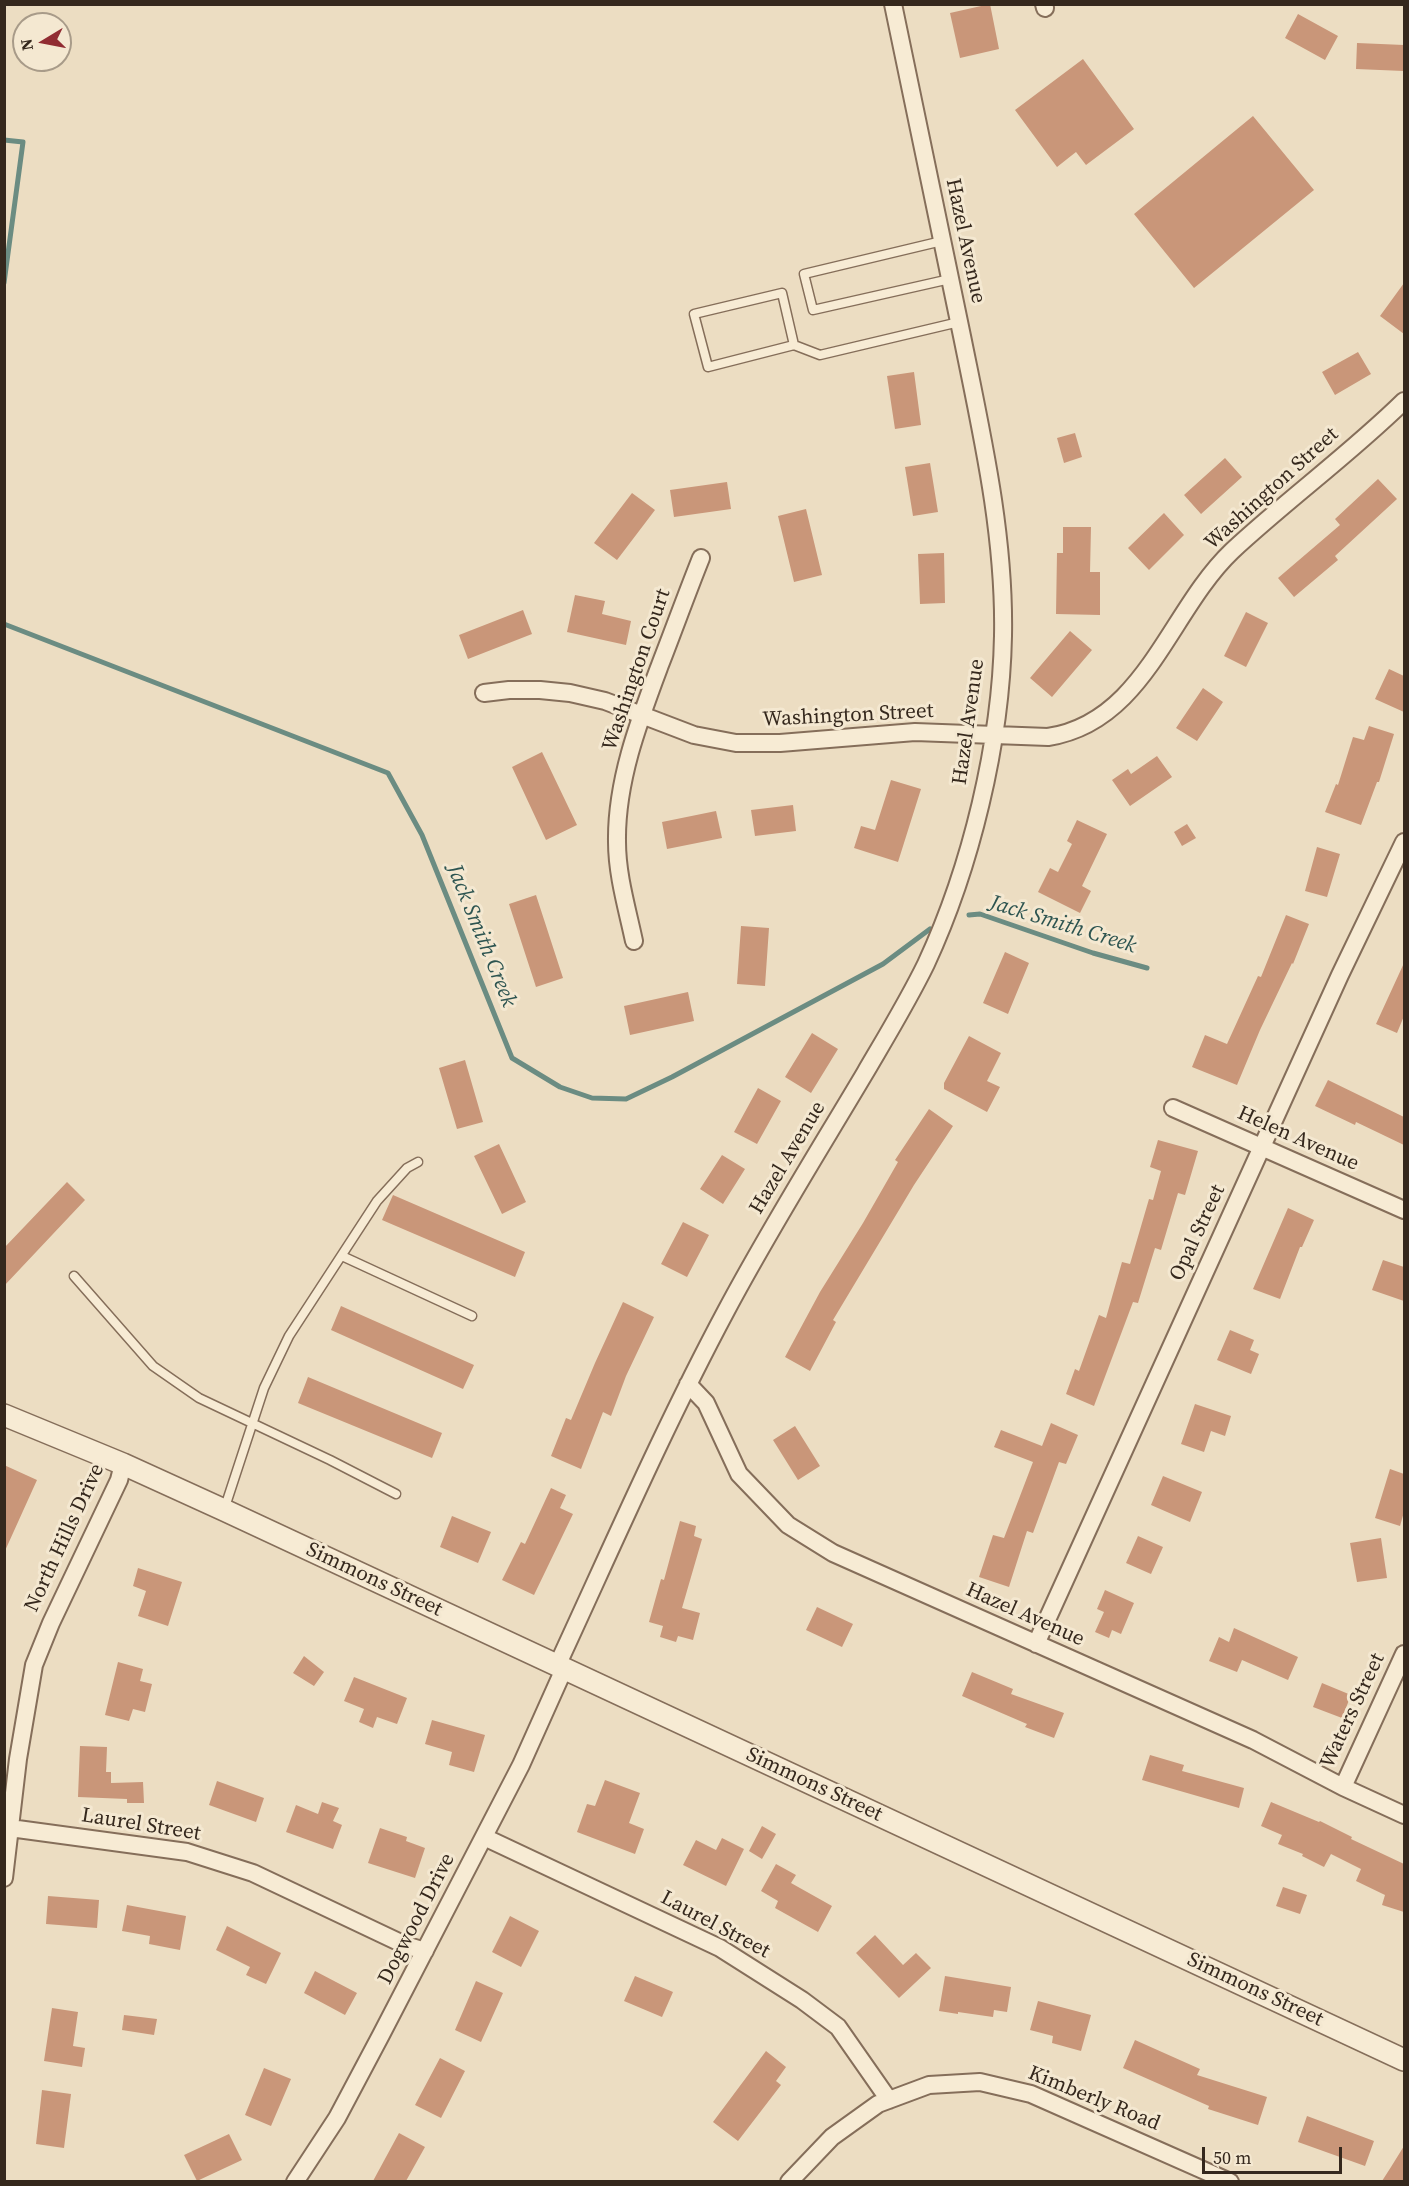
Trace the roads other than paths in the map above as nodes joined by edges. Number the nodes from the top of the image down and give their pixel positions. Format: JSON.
{"nodes":[{"id":1,"x":893,"y":4,"type":"edge"},
{"id":2,"x":942,"y":241,"type":"junction"},
{"id":3,"x":950,"y":279,"type":"junction"},
{"id":4,"x":959,"y":322,"type":"junction"},
{"id":5,"x":794,"y":345,"type":"junction"},
{"id":6,"x":1404,"y":400,"type":"edge"},
{"id":7,"x":701,"y":558,"type":"dead end"},
{"id":8,"x":484,"y":693,"type":"dead end"},
{"id":9,"x":642,"y":713,"type":"junction"},
{"id":10,"x":993,"y":734,"type":"junction"},
{"id":11,"x":1404,"y":842,"type":"edge"},
{"id":12,"x":634,"y":941,"type":"dead end"},
{"id":13,"x":1173,"y":1108,"type":"dead end"},
{"id":14,"x":1262,"y":1147,"type":"junction"},
{"id":15,"x":418,"y":1162,"type":"dead end"},
{"id":16,"x":1404,"y":1210,"type":"edge"},
{"id":17,"x":342,"y":1256,"type":"junction"},
{"id":18,"x":74,"y":1276,"type":"dead end"},
{"id":19,"x":472,"y":1316,"type":"dead end"},
{"id":20,"x":688,"y":1384,"type":"junction"},
{"id":21,"x":4,"y":1415,"type":"edge"},
{"id":22,"x":252,"y":1422,"type":"junction"},
{"id":23,"x":123,"y":1464,"type":"junction"},
{"id":24,"x":396,"y":1494,"type":"dead end"},
{"id":25,"x":224,"y":1510,"type":"junction"},
{"id":26,"x":1036,"y":1644,"type":"junction"},
{"id":27,"x":1404,"y":1654,"type":"edge"},
{"id":28,"x":561,"y":1667,"type":"junction"},
{"id":29,"x":1343,"y":1787,"type":"junction"},
{"id":30,"x":1404,"y":1815,"type":"edge"},
{"id":31,"x":10,"y":1828,"type":"junction"},
{"id":32,"x":484,"y":1838,"type":"junction"},
{"id":33,"x":4,"y":1878,"type":"edge"},
{"id":34,"x":425,"y":1951,"type":"junction"},
{"id":35,"x":1404,"y":2060,"type":"edge"},
{"id":36,"x":889,"y":2100,"type":"junction"},
{"id":37,"x":295,"y":2181,"type":"edge"},
{"id":38,"x":789,"y":2181,"type":"edge"},
{"id":39,"x":1230,"y":2181,"type":"edge"}],
"edges":[{"from":1,"to":2,"type":"street","name":"Hazel Avenue"},
{"from":2,"to":3,"type":"street","name":"Hazel Avenue"},
{"from":2,"to":3,"type":"lane"},
{"from":3,"to":4,"type":"street","name":"Hazel Avenue"},
{"from":4,"to":5,"type":"lane"},
{"from":4,"to":10,"type":"street","name":"Hazel Avenue"},
{"from":5,"to":5,"type":"lane"},
{"from":6,"to":10,"type":"street","name":"Washington Street"},
{"from":7,"to":9,"type":"street","name":"Washington Court"},
{"from":8,"to":9,"type":"street","name":"Washington Street"},
{"from":9,"to":10,"type":"street","name":"Washington Street"},
{"from":9,"to":12,"type":"street","name":"Washington Court"},
{"from":10,"to":20,"type":"street","name":"Hazel Avenue"},
{"from":11,"to":14,"type":"street","name":"Opal Street"},
{"from":13,"to":14,"type":"street","name":"Helen Avenue"},
{"from":14,"to":16,"type":"street","name":"Helen Avenue"},
{"from":14,"to":26,"type":"street","name":"Opal Street"},
{"from":15,"to":17,"type":"lane"},
{"from":17,"to":19,"type":"lane"},
{"from":17,"to":22,"type":"lane"},
{"from":18,"to":22,"type":"lane"},
{"from":20,"to":26,"type":"street","name":"Hazel Avenue"},
{"from":20,"to":28,"type":"street","name":"Hazel Avenue"},
{"from":21,"to":23,"type":"street","name":"Simmons Street"},
{"from":22,"to":24,"type":"lane"},
{"from":22,"to":25,"type":"lane"},
{"from":23,"to":25,"type":"street","name":"Simmons Street"},
{"from":23,"to":31,"type":"street","name":"North Hills Drive"},
{"from":25,"to":28,"type":"street","name":"Simmons Street"},
{"from":26,"to":29,"type":"street","name":"Hazel Avenue"},
{"from":27,"to":29,"type":"street","name":"Waters Street"},
{"from":28,"to":32,"type":"street","name":"Dogwood Drive"},
{"from":28,"to":35,"type":"street","name":"Simmons Street"},
{"from":29,"to":30,"type":"street","name":"Hazel Avenue"},
{"from":31,"to":33,"type":"street","name":"North Hills Drive"},
{"from":31,"to":34,"type":"street","name":"Laurel Street"},
{"from":32,"to":34,"type":"street","name":"Dogwood Drive"},
{"from":32,"to":36,"type":"street","name":"Laurel Street"},
{"from":34,"to":37,"type":"street","name":"Dogwood Drive"},
{"from":36,"to":38,"type":"street","name":"Kimberly Road"},
{"from":36,"to":39,"type":"street","name":"Kimberly Road"}]}
